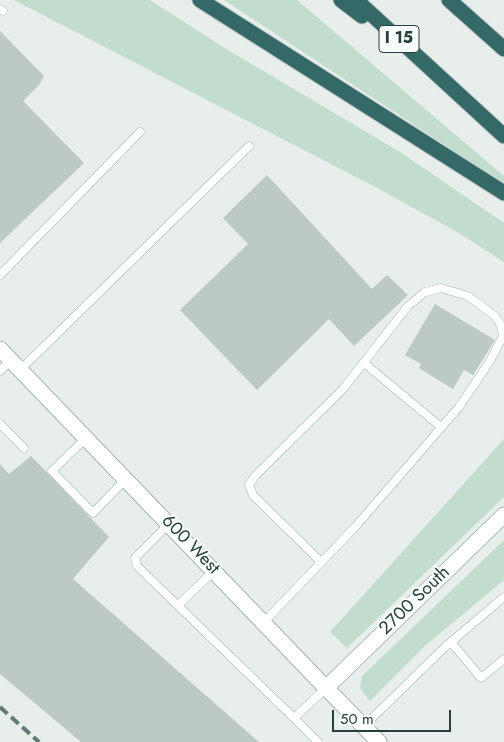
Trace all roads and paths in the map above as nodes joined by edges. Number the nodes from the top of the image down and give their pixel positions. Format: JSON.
{"nodes":[{"id":1,"x":200,"y":0,"type":"edge"},
{"id":2,"x":342,"y":0,"type":"edge"},
{"id":3,"x":356,"y":0,"type":"edge"},
{"id":4,"x":449,"y":0,"type":"edge"},
{"id":5,"x":504,"y":50,"type":"edge"},
{"id":6,"x":442,"y":78,"type":"junction"},
{"id":7,"x":140,"y":132,"type":"dead end"},
{"id":8,"x":504,"y":136,"type":"edge"},
{"id":9,"x":249,"y":146,"type":"dead end"},
{"id":10,"x":504,"y":193,"type":"edge"},
{"id":11,"x":0,"y":275,"type":"edge"},
{"id":12,"x":0,"y":349,"type":"edge"},
{"id":13,"x":364,"y":363,"type":"junction"},
{"id":14,"x":10,"y":367,"type":"edge"},
{"id":15,"x":0,"y":424,"type":"edge"},
{"id":16,"x":442,"y":427,"type":"junction"},
{"id":17,"x":86,"y":438,"type":"junction"},
{"id":18,"x":24,"y":448,"type":"dead end"},
{"id":19,"x":126,"y":479,"type":"junction"},
{"id":20,"x":504,"y":515,"type":"edge"},
{"id":21,"x":169,"y":524,"type":"junction"},
{"id":22,"x":321,"y":562,"type":"junction"},
{"id":23,"x":214,"y":571,"type":"junction"},
{"id":24,"x":504,"y":597,"type":"edge"},
{"id":25,"x":178,"y":605,"type":"junction"},
{"id":26,"x":264,"y":622,"type":"junction"},
{"id":27,"x":451,"y":642,"type":"junction"},
{"id":28,"x":504,"y":659,"type":"edge"},
{"id":29,"x":326,"y":688,"type":"junction"},
{"id":30,"x":294,"y":718,"type":"junction"},
{"id":31,"x":364,"y":726,"type":"junction"},
{"id":32,"x":318,"y":742,"type":"edge"},
{"id":33,"x":379,"y":742,"type":"edge"}],
"edges":[{"from":1,"to":10,"type":"highway"},
{"from":2,"to":6,"type":"highway"},
{"from":3,"to":6,"type":"highway","number":"I 15"},
{"from":4,"to":5,"type":"highway"},
{"from":6,"to":8,"type":"highway","number":"I 15"},
{"from":7,"to":11,"type":"lane"},
{"from":9,"to":14,"type":"lane"},
{"from":12,"to":14,"type":"street","name":"600 West"},
{"from":13,"to":16,"type":"lane"},
{"from":13,"to":16,"type":"lane"},
{"from":13,"to":22,"type":"lane"},
{"from":14,"to":17,"type":"street","name":"600 West"},
{"from":15,"to":18,"type":"lane"},
{"from":16,"to":22,"type":"lane"},
{"from":17,"to":19,"type":"street","name":"600 West"},
{"from":17,"to":19,"type":"lane"},
{"from":19,"to":21,"type":"street","name":"600 West"},
{"from":20,"to":29,"type":"street","name":"2700 South"},
{"from":21,"to":23,"type":"street","name":"600 West"},
{"from":21,"to":25,"type":"lane"},
{"from":22,"to":26,"type":"lane"},
{"from":23,"to":25,"type":"lane"},
{"from":23,"to":26,"type":"street","name":"600 West"},
{"from":24,"to":27,"type":"lane"},
{"from":25,"to":30,"type":"lane"},
{"from":26,"to":29,"type":"street","name":"600 West"},
{"from":27,"to":28,"type":"lane"},
{"from":27,"to":31,"type":"lane"},
{"from":29,"to":30,"type":"lane"},
{"from":29,"to":31,"type":"street","name":"600 West"},
{"from":30,"to":32,"type":"lane"},
{"from":31,"to":33,"type":"street","name":"600 West"}]}
